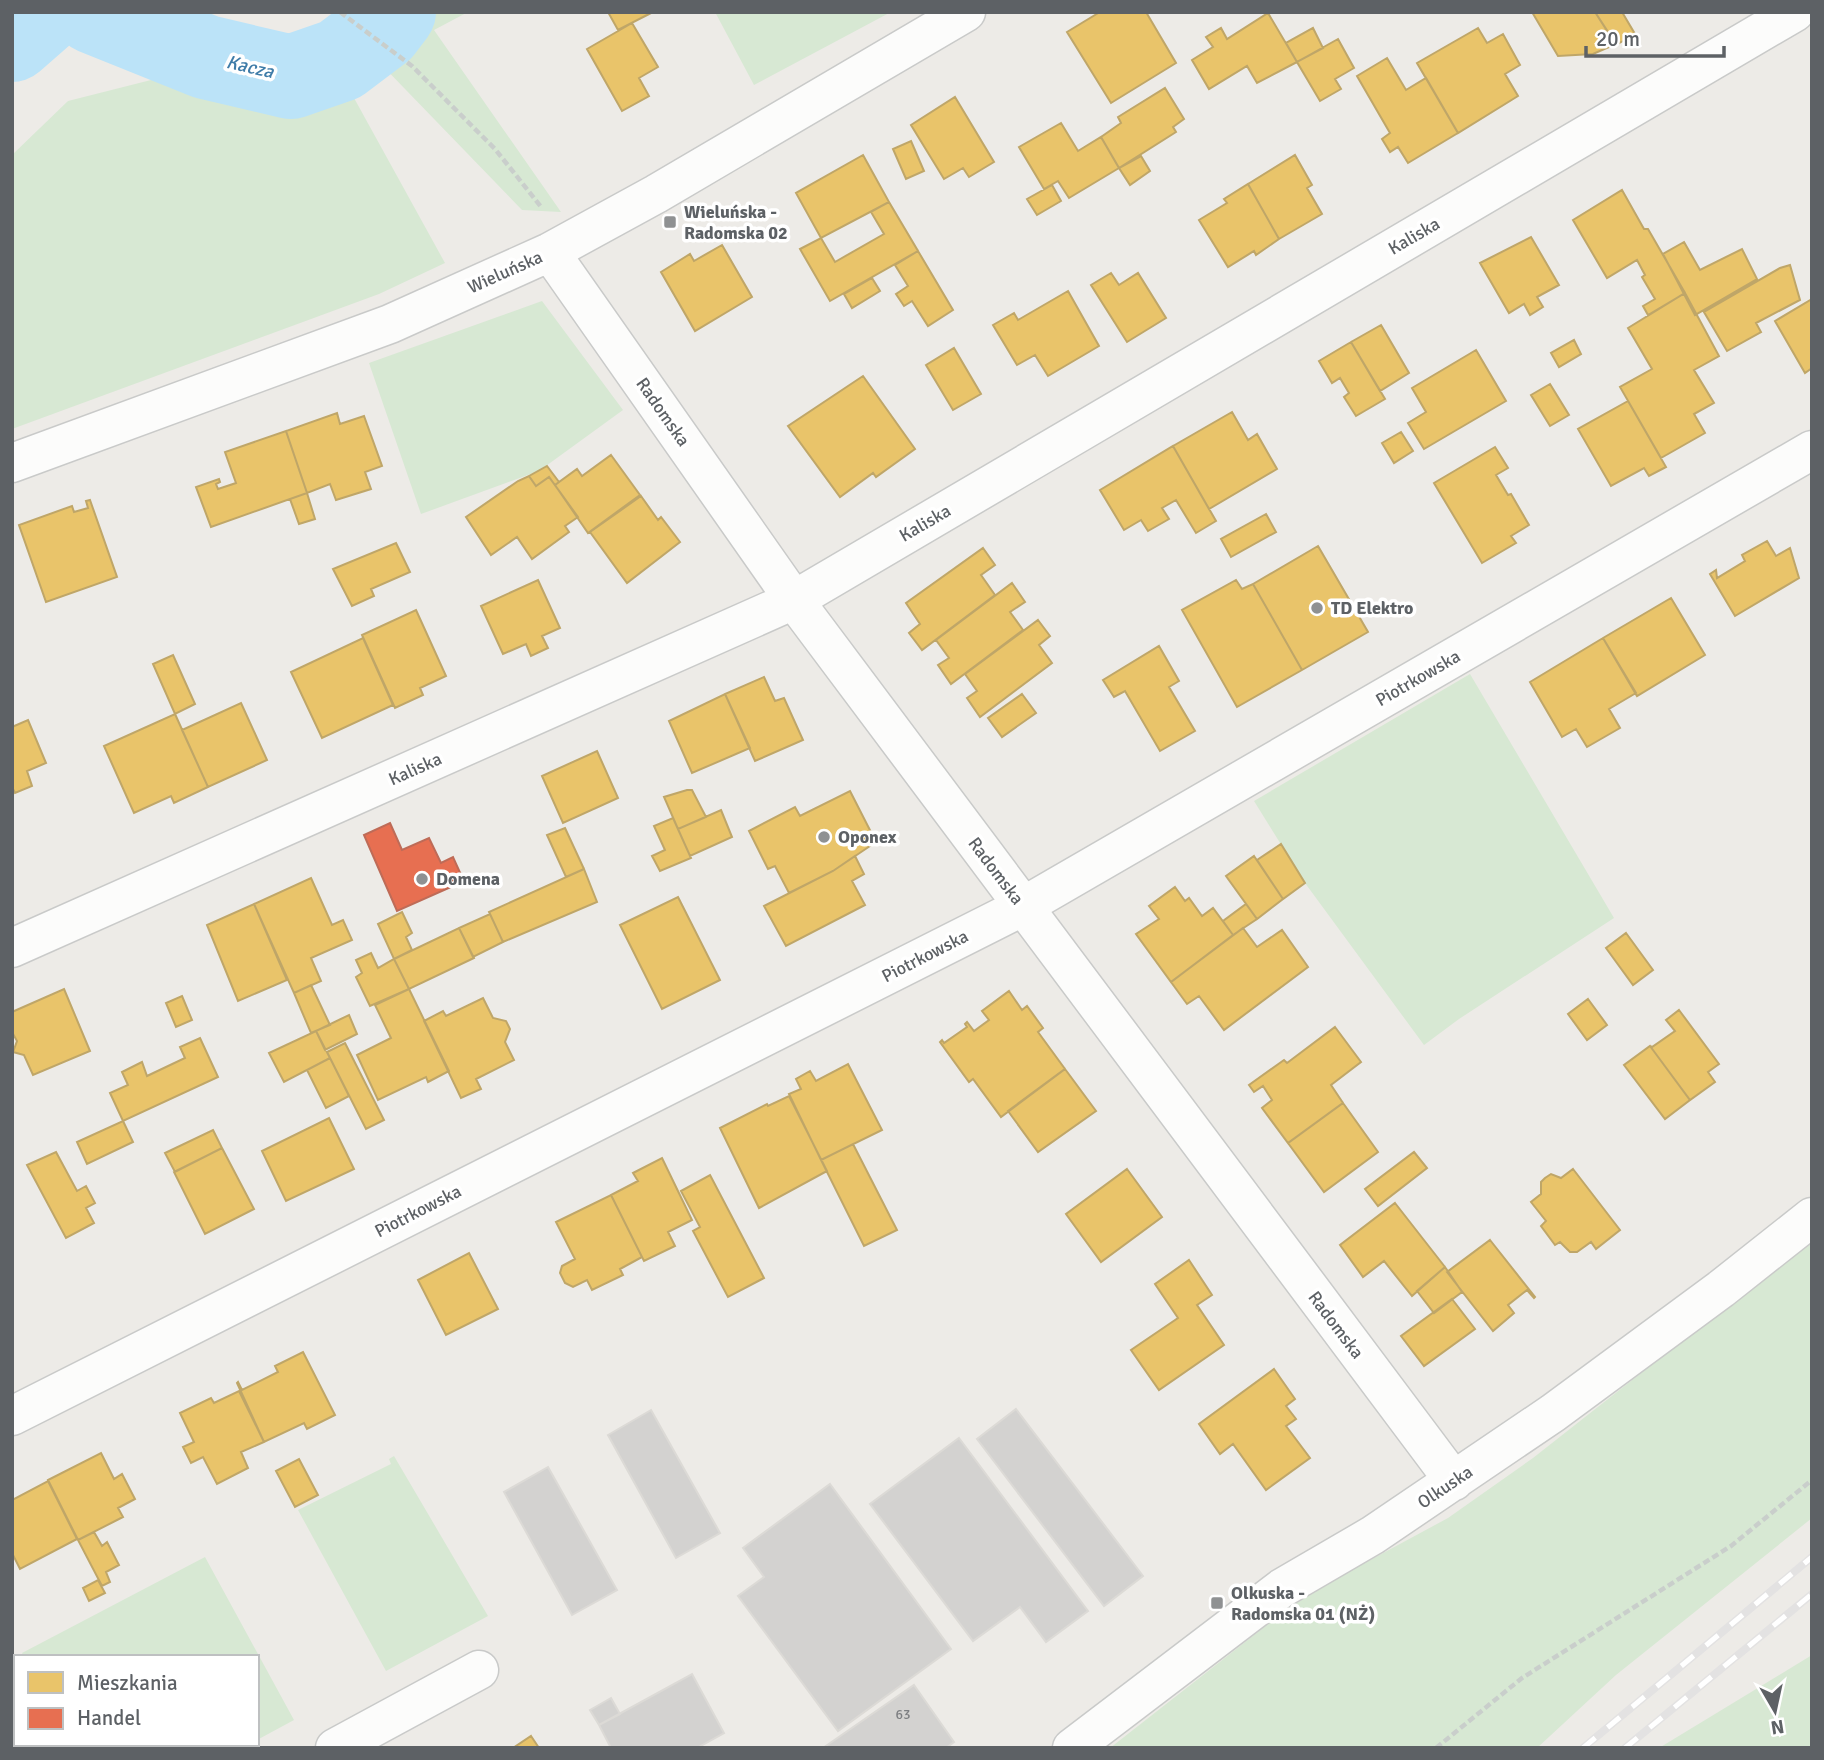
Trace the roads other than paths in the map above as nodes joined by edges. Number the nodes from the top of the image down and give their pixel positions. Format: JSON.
{"nodes":[{"id":1,"x":966,"y":12,"type":"edge"},
{"id":2,"x":1795,"y":12,"type":"edge"},
{"id":3,"x":550,"y":252,"type":"junction"},
{"id":4,"x":1812,"y":450,"type":"edge"},
{"id":5,"x":12,"y":463,"type":"edge"},
{"id":6,"x":794,"y":600,"type":"junction"},
{"id":7,"x":1023,"y":907,"type":"junction"},
{"id":8,"x":12,"y":948,"type":"edge"},
{"id":9,"x":1812,"y":1217,"type":"edge"},
{"id":10,"x":12,"y":1416,"type":"edge"},
{"id":11,"x":1454,"y":1481,"type":"junction"},
{"id":12,"x":479,"y":1670,"type":"dead end"},
{"id":13,"x":335,"y":1748,"type":"edge"},
{"id":14,"x":1072,"y":1748,"type":"edge"}],
"edges":[{"from":1,"to":3,"type":"street","name":"Wieluńska"},
{"from":2,"to":6,"type":"street","name":"Kaliska"},
{"from":3,"to":5,"type":"street","name":"Wieluńska"},
{"from":3,"to":6,"type":"street","name":"Radomska"},
{"from":4,"to":7,"type":"street","name":"Piotrkowska"},
{"from":6,"to":7,"type":"street","name":"Radomska"},
{"from":6,"to":8,"type":"street","name":"Kaliska"},
{"from":7,"to":10,"type":"street","name":"Piotrkowska"},
{"from":7,"to":11,"type":"street","name":"Radomska"},
{"from":9,"to":11,"type":"street","name":"Olkuska"},
{"from":11,"to":14,"type":"street","name":"Olkuska"},
{"from":12,"to":13,"type":"street"}]}
